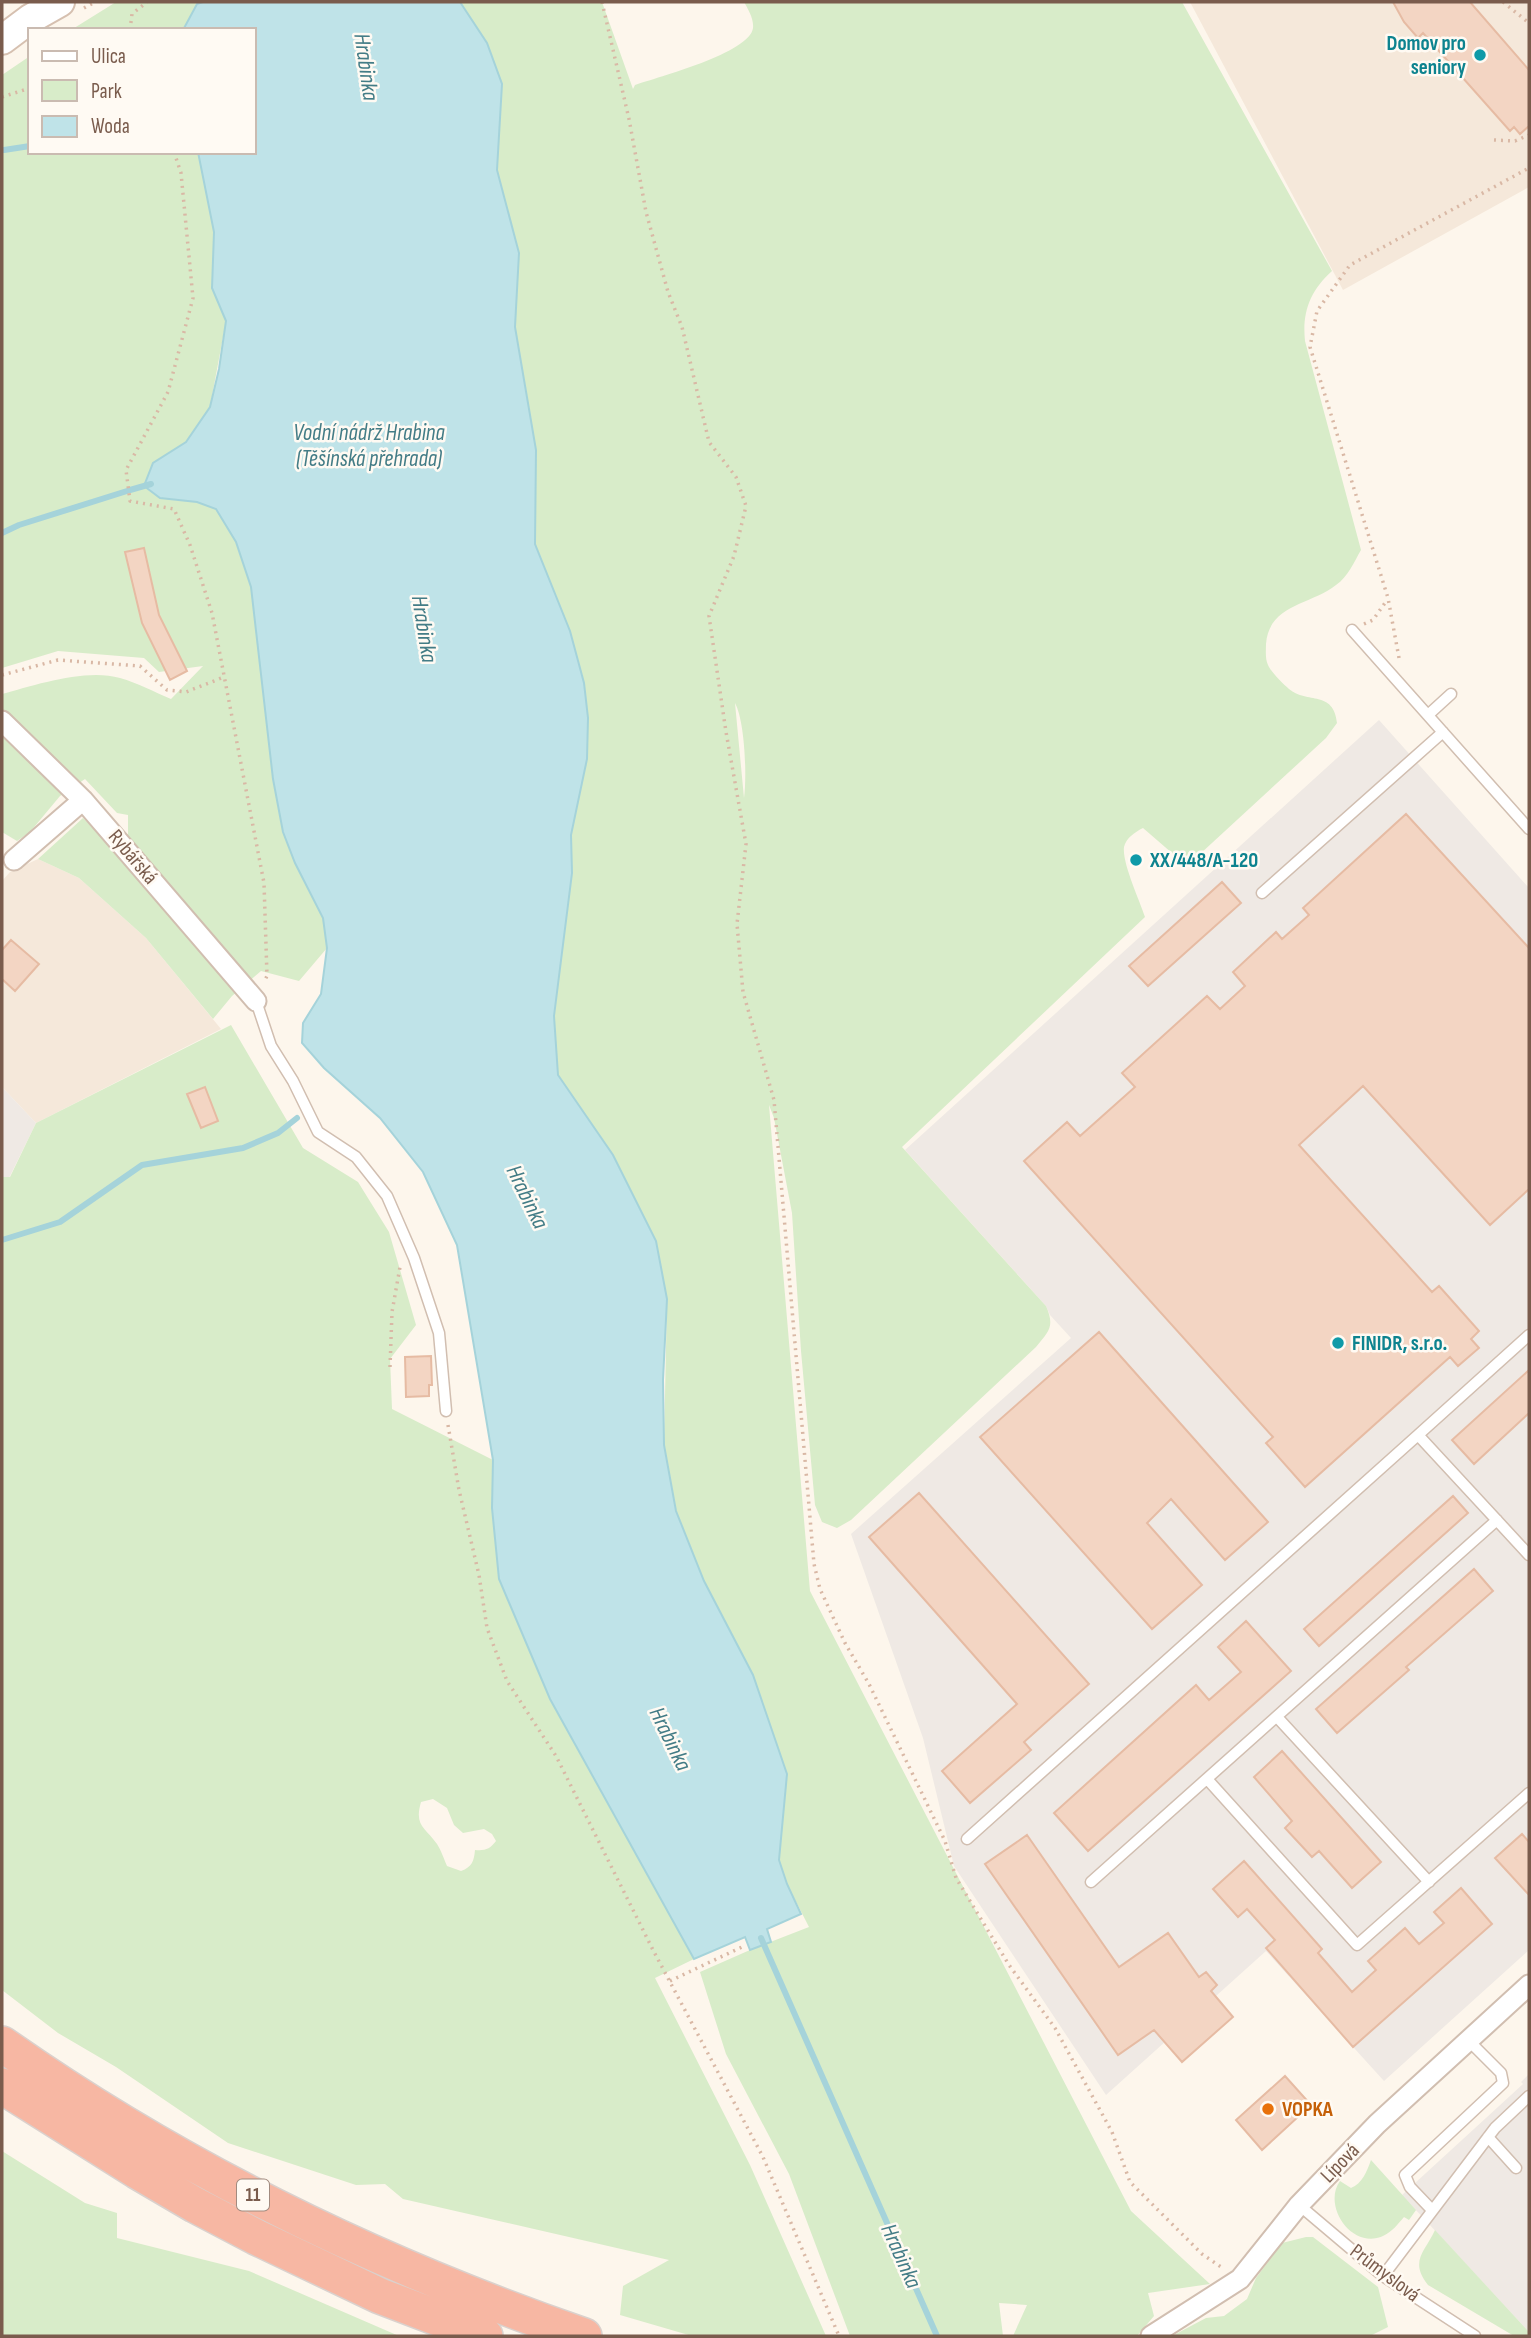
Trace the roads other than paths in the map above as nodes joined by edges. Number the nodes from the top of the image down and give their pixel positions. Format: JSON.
{"nodes":[{"id":1,"x":60,"y":2,"type":"edge"},
{"id":2,"x":2,"y":40,"type":"edge"},
{"id":3,"x":1352,"y":630,"type":"road end"},
{"id":4,"x":1451,"y":694,"type":"dead end"},
{"id":5,"x":1428,"y":715,"type":"junction"},
{"id":6,"x":2,"y":721,"type":"edge"},
{"id":7,"x":1443,"y":732,"type":"junction"},
{"id":8,"x":83,"y":800,"type":"junction"},
{"id":9,"x":1529,"y":829,"type":"edge"},
{"id":10,"x":14,"y":860,"type":"dead end"},
{"id":11,"x":1262,"y":893,"type":"dead end"},
{"id":12,"x":256,"y":1001,"type":"joint"},
{"id":13,"x":1529,"y":1335,"type":"edge"},
{"id":14,"x":446,"y":1411,"type":"road end"},
{"id":15,"x":1418,"y":1435,"type":"junction"},
{"id":16,"x":1497,"y":1520,"type":"junction"},
{"id":17,"x":1529,"y":1555,"type":"edge"},
{"id":18,"x":1277,"y":1717,"type":"junction"},
{"id":19,"x":1207,"y":1779,"type":"junction"},
{"id":20,"x":1529,"y":1793,"type":"edge"},
{"id":21,"x":967,"y":1839,"type":"dead end"},
{"id":22,"x":1091,"y":1882,"type":"dead end"},
{"id":23,"x":1429,"y":1882,"type":"junction"},
{"id":24,"x":1529,"y":1984,"type":"edge"},
{"id":25,"x":1468,"y":2040,"type":"junction"},
{"id":26,"x":2,"y":2044,"type":"edge"},
{"id":27,"x":2,"y":2086,"type":"edge"},
{"id":28,"x":1529,"y":2096,"type":"edge"},
{"id":29,"x":1488,"y":2137,"type":"junction"},
{"id":30,"x":1516,"y":2168,"type":"dead end"},
{"id":31,"x":1299,"y":2205,"type":"junction"},
{"id":32,"x":1432,"y":2210,"type":"junction"},
{"id":33,"x":1383,"y":2276,"type":"junction"},
{"id":34,"x":485,"y":2336,"type":"edge"},
{"id":35,"x":584,"y":2336,"type":"edge"},
{"id":36,"x":1151,"y":2336,"type":"edge"},
{"id":37,"x":1475,"y":2336,"type":"edge"}],
"edges":[{"from":1,"to":2,"type":"street"},
{"from":3,"to":5,"type":"lane"},
{"from":4,"to":5,"type":"lane"},
{"from":5,"to":7,"type":"lane"},
{"from":6,"to":8,"type":"street","name":"Rybářská"},
{"from":7,"to":9,"type":"lane"},
{"from":7,"to":11,"type":"lane"},
{"from":8,"to":10,"type":"street"},
{"from":8,"to":12,"type":"street","name":"Rybářská"},
{"from":12,"to":14,"type":"lane"},
{"from":13,"to":15,"type":"lane"},
{"from":15,"to":16,"type":"lane"},
{"from":15,"to":21,"type":"lane"},
{"from":16,"to":17,"type":"lane"},
{"from":16,"to":18,"type":"lane"},
{"from":18,"to":19,"type":"lane"},
{"from":18,"to":23,"type":"lane"},
{"from":19,"to":22,"type":"lane"},
{"from":19,"to":23,"type":"lane"},
{"from":20,"to":23,"type":"lane"},
{"from":24,"to":25,"type":"street","name":"Lípová"},
{"from":25,"to":31,"type":"street","name":"Lípová"},
{"from":25,"to":32,"type":"lane"},
{"from":26,"to":35,"type":"highway","number":"11"},
{"from":27,"to":34,"type":"highway","number":"11"},
{"from":28,"to":29,"type":"lane"},
{"from":29,"to":30,"type":"lane"},
{"from":29,"to":32,"type":"lane"},
{"from":31,"to":33,"type":"lane","name":"Průmyslová"},
{"from":31,"to":36,"type":"street","name":"Lípová"},
{"from":32,"to":33,"type":"lane"},
{"from":33,"to":37,"type":"lane","name":"Průmyslová"}]}
